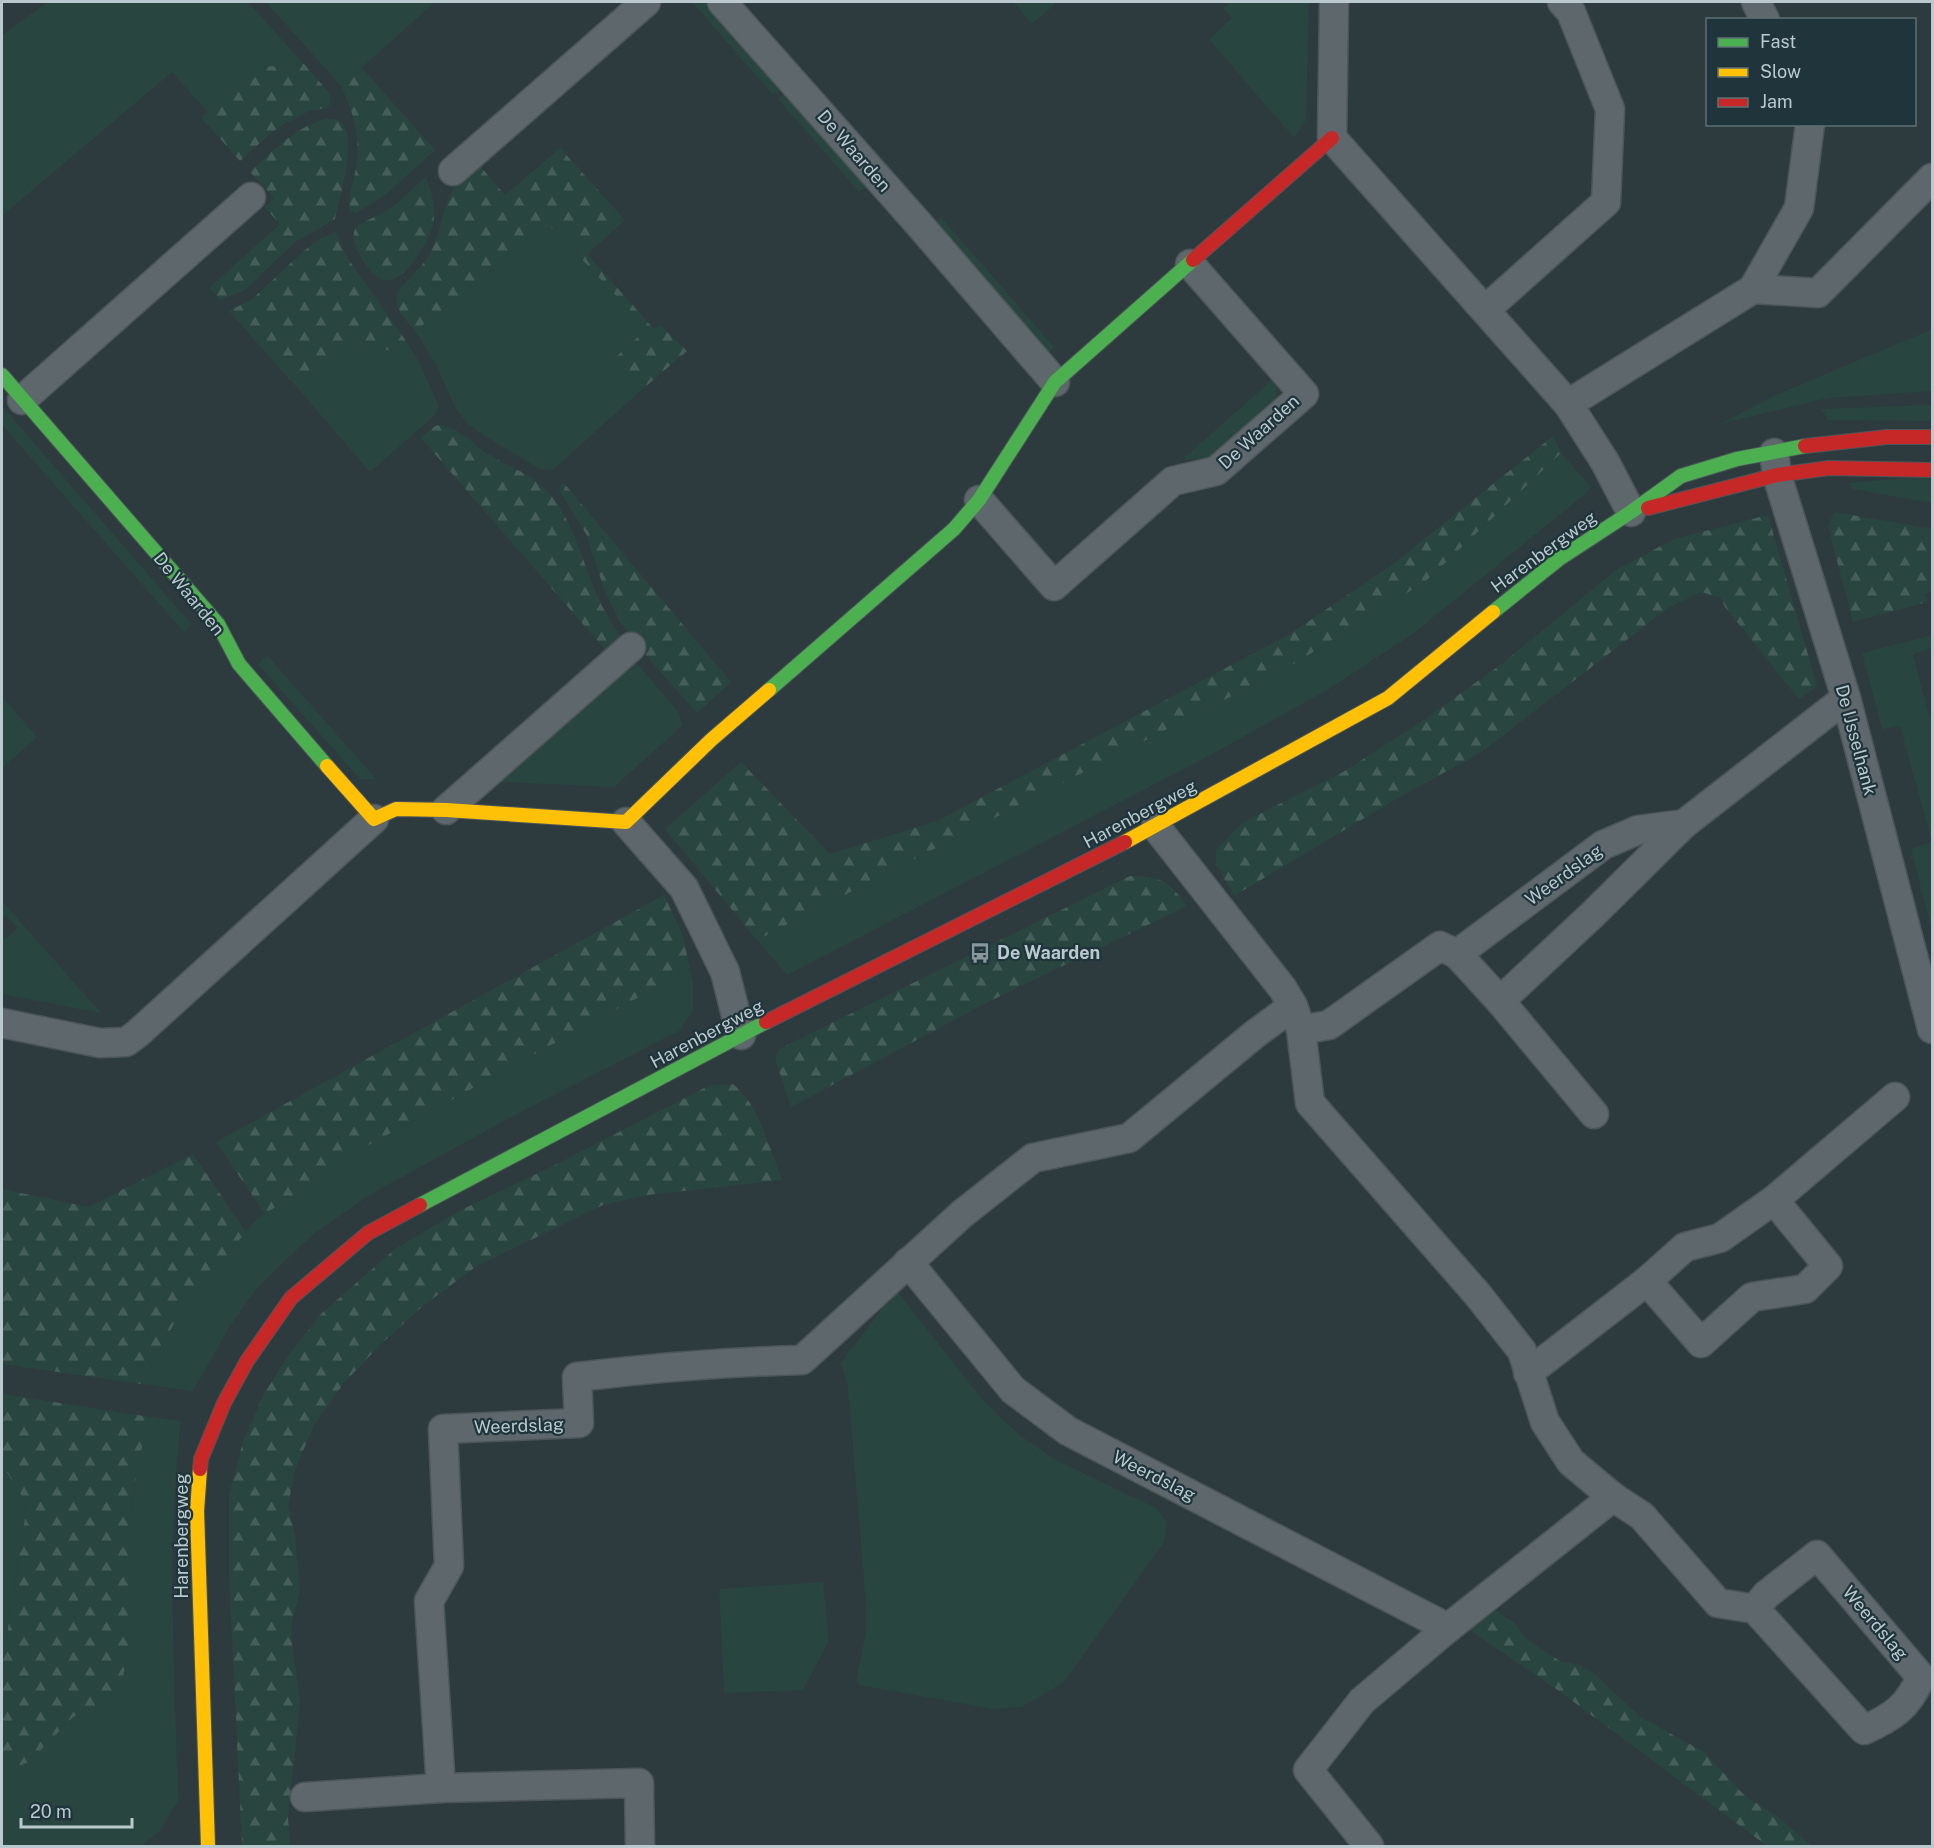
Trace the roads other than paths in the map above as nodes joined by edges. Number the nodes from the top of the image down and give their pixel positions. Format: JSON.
{"nodes":[{"id":1,"x":646,"y":2,"type":"edge"},
{"id":2,"x":722,"y":2,"type":"edge"},
{"id":3,"x":1334,"y":2,"type":"edge"},
{"id":4,"x":1562,"y":2,"type":"edge"},
{"id":5,"x":1756,"y":2,"type":"edge"},
{"id":6,"x":1764,"y":18,"type":"edge"},
{"id":7,"x":1810,"y":126,"type":"edge"},
{"id":8,"x":1332,"y":138,"type":"junction"},
{"id":9,"x":453,"y":171,"type":"dead end"},
{"id":10,"x":1932,"y":178,"type":"edge"},
{"id":11,"x":252,"y":197,"type":"dead end"},
{"id":12,"x":1190,"y":264,"type":"junction"},
{"id":13,"x":1753,"y":289,"type":"junction"},
{"id":14,"x":1485,"y":310,"type":"junction"},
{"id":15,"x":2,"y":375,"type":"edge"},
{"id":16,"x":1055,"y":382,"type":"junction"},
{"id":17,"x":22,"y":400,"type":"junction"},
{"id":18,"x":1568,"y":404,"type":"junction"},
{"id":19,"x":1932,"y":437,"type":"edge"},
{"id":20,"x":1775,"y":463,"type":"junction"},
{"id":21,"x":1932,"y":470,"type":"edge"},
{"id":22,"x":979,"y":500,"type":"junction"},
{"id":23,"x":1631,"y":512,"type":"junction"},
{"id":24,"x":631,"y":647,"type":"dead end"},
{"id":25,"x":1846,"y":698,"type":"junction"},
{"id":26,"x":446,"y":810,"type":"junction"},
{"id":27,"x":375,"y":819,"type":"junction"},
{"id":28,"x":626,"y":822,"type":"junction"},
{"id":29,"x":1684,"y":824,"type":"junction"},
{"id":30,"x":1156,"y":827,"type":"junction"},
{"id":31,"x":1457,"y":954,"type":"junction"},
{"id":32,"x":1500,"y":1001,"type":"junction"},
{"id":33,"x":1297,"y":1018,"type":"junction"},
{"id":34,"x":2,"y":1023,"type":"edge"},
{"id":35,"x":1932,"y":1029,"type":"edge"},
{"id":36,"x":741,"y":1035,"type":"junction"},
{"id":37,"x":1895,"y":1097,"type":"dead end"},
{"id":38,"x":1594,"y":1114,"type":"dead end"},
{"id":39,"x":1774,"y":1200,"type":"junction"},
{"id":40,"x":908,"y":1262,"type":"junction"},
{"id":41,"x":1647,"y":1281,"type":"junction"},
{"id":42,"x":1528,"y":1373,"type":"junction"},
{"id":43,"x":1613,"y":1497,"type":"junction"},
{"id":44,"x":1755,"y":1609,"type":"junction"},
{"id":45,"x":1448,"y":1628,"type":"junction"},
{"id":46,"x":441,"y":1788,"type":"junction"},
{"id":47,"x":304,"y":1797,"type":"dead end"},
{"id":48,"x":208,"y":1846,"type":"edge"},
{"id":49,"x":640,"y":1846,"type":"edge"},
{"id":50,"x":1370,"y":1846,"type":"edge"}],
"edges":[{"from":1,"to":9,"type":"street"},
{"from":2,"to":16,"type":"street","name":"De Waarden"},
{"from":3,"to":8,"type":"street"},
{"from":4,"to":14,"type":"street"},
{"from":5,"to":6,"type":"street"},
{"from":7,"to":13,"type":"street"},
{"from":8,"to":12,"type":"street"},
{"from":8,"to":14,"type":"street"},
{"from":10,"to":13,"type":"street"},
{"from":11,"to":17,"type":"street"},
{"from":12,"to":16,"type":"street"},
{"from":12,"to":22,"type":"street","name":"De Waarden"},
{"from":13,"to":18,"type":"street"},
{"from":14,"to":18,"type":"street"},
{"from":15,"to":17,"type":"street","name":"De Waarden"},
{"from":16,"to":22,"type":"street"},
{"from":17,"to":27,"type":"street","name":"De Waarden"},
{"from":18,"to":23,"type":"street"},
{"from":19,"to":20,"type":"street","name":"Harenbergweg"},
{"from":20,"to":21,"type":"street","name":"Harenbergweg"},
{"from":20,"to":23,"type":"street","name":"Harenbergweg"},
{"from":20,"to":23,"type":"street","name":"Harenbergweg"},
{"from":20,"to":25,"type":"street","name":"De IJsselhank"},
{"from":22,"to":28,"type":"street"},
{"from":23,"to":30,"type":"street","name":"Harenbergweg"},
{"from":24,"to":26,"type":"street"},
{"from":25,"to":29,"type":"street"},
{"from":25,"to":35,"type":"street","name":"De IJsselhank"},
{"from":26,"to":27,"type":"street"},
{"from":26,"to":28,"type":"street"},
{"from":27,"to":34,"type":"street"},
{"from":28,"to":36,"type":"street"},
{"from":29,"to":31,"type":"street","name":"Weerdslag"},
{"from":29,"to":32,"type":"street"},
{"from":30,"to":33,"type":"street"},
{"from":30,"to":36,"type":"street","name":"Harenbergweg"},
{"from":31,"to":32,"type":"street"},
{"from":31,"to":33,"type":"street","name":"Weerdslag"},
{"from":32,"to":38,"type":"street"},
{"from":33,"to":40,"type":"street","name":"Weerdslag"},
{"from":33,"to":42,"type":"street"},
{"from":36,"to":48,"type":"street","name":"Harenbergweg"},
{"from":37,"to":39,"type":"street"},
{"from":39,"to":41,"type":"street"},
{"from":39,"to":41,"type":"street"},
{"from":40,"to":45,"type":"street","name":"Weerdslag"},
{"from":40,"to":46,"type":"street","name":"Weerdslag"},
{"from":41,"to":42,"type":"street"},
{"from":42,"to":43,"type":"street"},
{"from":43,"to":44,"type":"street"},
{"from":43,"to":45,"type":"street"},
{"from":44,"to":44,"type":"street","name":"Weerdslag"},
{"from":45,"to":50,"type":"street"},
{"from":46,"to":47,"type":"street"},
{"from":46,"to":49,"type":"street"}]}
